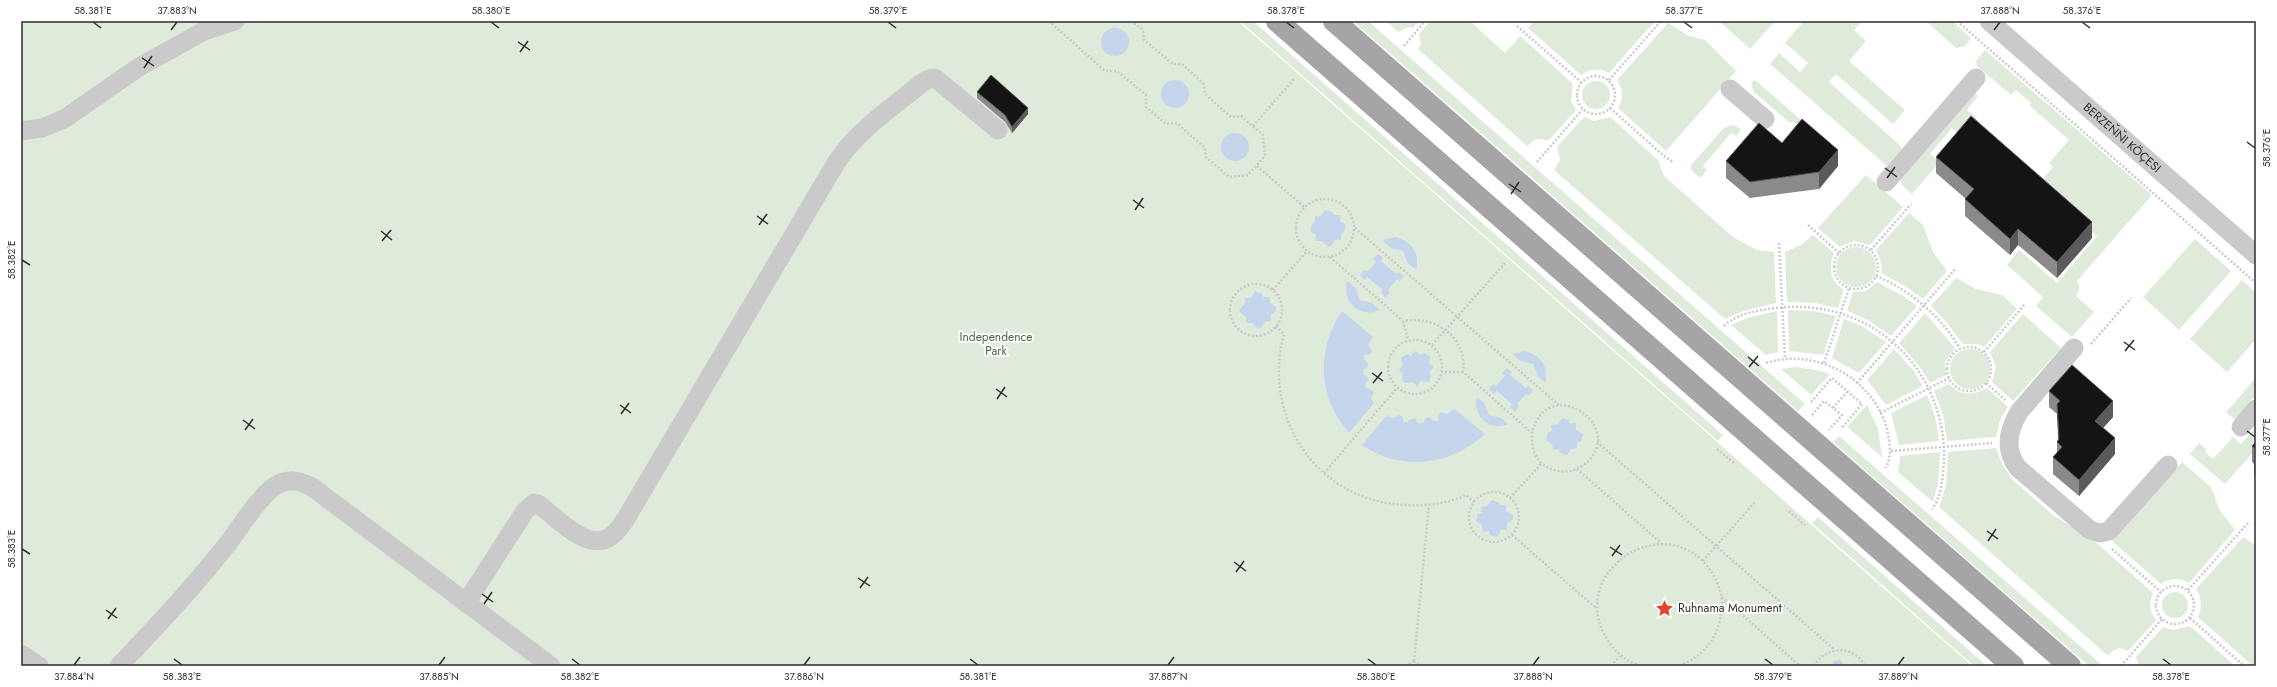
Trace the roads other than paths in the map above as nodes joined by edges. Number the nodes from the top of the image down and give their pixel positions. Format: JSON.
{"nodes":[{"id":1,"x":235,"y":21,"type":"edge"},
{"id":2,"x":1277,"y":21,"type":"edge"},
{"id":3,"x":1334,"y":21,"type":"edge"},
{"id":4,"x":1989,"y":21,"type":"edge"},
{"id":5,"x":1976,"y":78,"type":"dead end"},
{"id":6,"x":1730,"y":89,"type":"dead end"},
{"id":7,"x":1765,"y":119,"type":"dead end"},
{"id":8,"x":998,"y":130,"type":"dead end"},
{"id":9,"x":21,"y":131,"type":"edge"},
{"id":10,"x":1886,"y":182,"type":"dead end"},
{"id":11,"x":2256,"y":255,"type":"edge"},
{"id":12,"x":2080,"y":349,"type":"road end"},
{"id":13,"x":2256,"y":410,"type":"edge"},
{"id":14,"x":2240,"y":427,"type":"dead end"},
{"id":15,"x":2168,"y":465,"type":"dead end"},
{"id":16,"x":466,"y":603,"type":"junction"},
{"id":17,"x":21,"y":654,"type":"edge"},
{"id":18,"x":39,"y":666,"type":"edge"},
{"id":19,"x":119,"y":666,"type":"edge"},
{"id":20,"x":550,"y":666,"type":"edge"},
{"id":21,"x":2013,"y":666,"type":"edge"},
{"id":22,"x":2070,"y":666,"type":"edge"}],
"edges":[{"from":1,"to":9,"type":"street"},
{"from":2,"to":21,"type":"main road"},
{"from":3,"to":22,"type":"main road"},
{"from":4,"to":11,"type":"street","name":"BERZEŇŇI KÖÇESI"},
{"from":5,"to":10,"type":"street"},
{"from":6,"to":7,"type":"street"},
{"from":8,"to":16,"type":"street"},
{"from":12,"to":15,"type":"street"},
{"from":13,"to":14,"type":"street"},
{"from":16,"to":19,"type":"street"},
{"from":16,"to":20,"type":"street"},
{"from":17,"to":18,"type":"street"}]}
